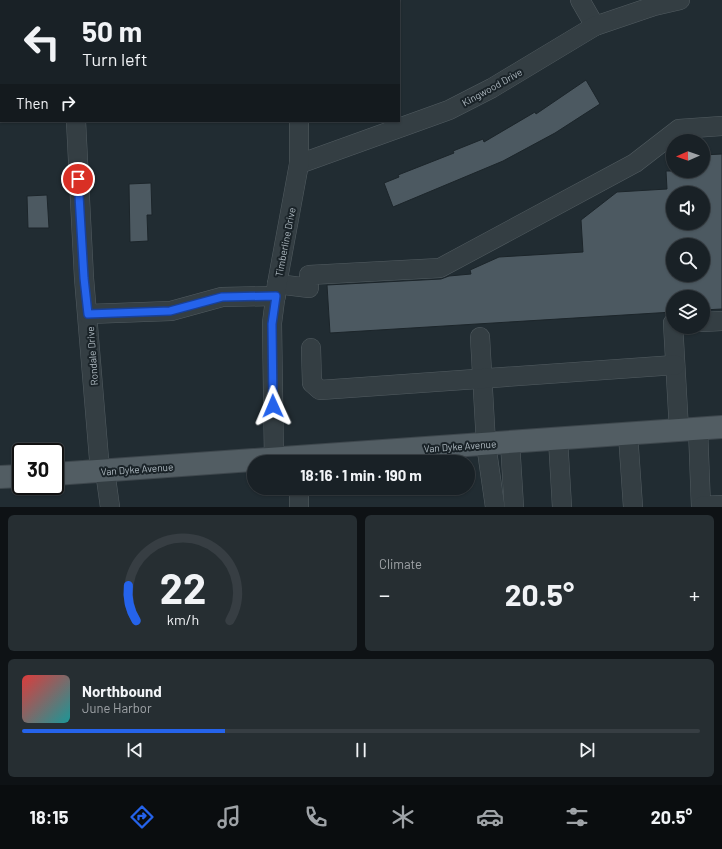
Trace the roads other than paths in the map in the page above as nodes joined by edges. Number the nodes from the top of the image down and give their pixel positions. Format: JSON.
{"nodes":[{"id":1,"x":580,"y":0,"type":"edge"},
{"id":2,"x":680,"y":0,"type":"edge"},
{"id":3,"x":595,"y":26,"type":"junction"},
{"id":4,"x":76,"y":122,"type":"edge"},
{"id":5,"x":299,"y":122,"type":"edge"},
{"id":6,"x":722,"y":126,"type":"edge"},
{"id":7,"x":299,"y":164,"type":"junction"},
{"id":8,"x":276,"y":290,"type":"junction"},
{"id":9,"x":88,"y":314,"type":"junction"},
{"id":10,"x":722,"y":321,"type":"edge"},
{"id":11,"x":710,"y":322,"type":"edge"},
{"id":12,"x":673,"y":334,"type":"edge"},
{"id":13,"x":480,"y":337,"type":"dead end"},
{"id":14,"x":311,"y":348,"type":"dead end"},
{"id":15,"x":675,"y":365,"type":"junction"},
{"id":16,"x":482,"y":379,"type":"junction"},
{"id":17,"x":722,"y":427,"type":"edge"},
{"id":18,"x":688,"y":429,"type":"junction"},
{"id":19,"x":628,"y":434,"type":"junction"},
{"id":20,"x":558,"y":439,"type":"junction"},
{"id":21,"x":510,"y":442,"type":"junction"},
{"id":22,"x":486,"y":444,"type":"junction"},
{"id":23,"x":274,"y":455,"type":"edge"},
{"id":24,"x":357,"y":455,"type":"edge"},
{"id":25,"x":247,"y":462,"type":"edge"},
{"id":26,"x":103,"y":471,"type":"junction"},
{"id":27,"x":64,"y":473,"type":"edge"},
{"id":28,"x":12,"y":476,"type":"edge"},
{"id":29,"x":0,"y":477,"type":"edge"},
{"id":30,"x":299,"y":495,"type":"edge"},
{"id":31,"x":722,"y":505,"type":"edge"},
{"id":32,"x":702,"y":506,"type":"edge"},
{"id":33,"x":110,"y":507,"type":"edge"},
{"id":34,"x":299,"y":507,"type":"edge"},
{"id":35,"x":494,"y":507,"type":"edge"},
{"id":36,"x":514,"y":507,"type":"edge"},
{"id":37,"x":562,"y":507,"type":"edge"},
{"id":38,"x":633,"y":507,"type":"edge"}],
"edges":[{"from":1,"to":3,"type":"street"},
{"from":2,"to":3,"type":"street","name":"Kingwood Drive"},
{"from":3,"to":7,"type":"street","name":"Kingwood Drive"},
{"from":4,"to":9,"type":"street","name":"Rondale Drive"},
{"from":5,"to":7,"type":"street","name":"Timberline Drive"},
{"from":6,"to":8,"type":"street"},
{"from":7,"to":8,"type":"street","name":"Timberline Drive"},
{"from":8,"to":9,"type":"street"},
{"from":8,"to":23,"type":"street","name":"Timberline Drive"},
{"from":9,"to":26,"type":"street","name":"Rondale Drive"},
{"from":10,"to":11,"type":"street"},
{"from":12,"to":15,"type":"street"},
{"from":13,"to":16,"type":"street"},
{"from":14,"to":16,"type":"street"},
{"from":15,"to":16,"type":"street"},
{"from":15,"to":18,"type":"street"},
{"from":16,"to":22,"type":"street"},
{"from":17,"to":18,"type":"main road","name":"Van Dyke Avenue"},
{"from":18,"to":19,"type":"main road","name":"Van Dyke Avenue"},
{"from":18,"to":32,"type":"street"},
{"from":19,"to":20,"type":"main road","name":"Van Dyke Avenue"},
{"from":19,"to":38,"type":"street"},
{"from":20,"to":21,"type":"main road","name":"Van Dyke Avenue"},
{"from":20,"to":37,"type":"street"},
{"from":21,"to":22,"type":"main road","name":"Van Dyke Avenue"},
{"from":21,"to":36,"type":"street"},
{"from":22,"to":24,"type":"main road","name":"Van Dyke Avenue"},
{"from":22,"to":35,"type":"street"},
{"from":25,"to":26,"type":"main road","name":"Van Dyke Avenue"},
{"from":26,"to":27,"type":"main road","name":"Van Dyke Avenue"},
{"from":26,"to":33,"type":"street","name":"Rondale Drive"},
{"from":28,"to":29,"type":"main road"},
{"from":30,"to":34,"type":"street"},
{"from":31,"to":32,"type":"street"}]}
